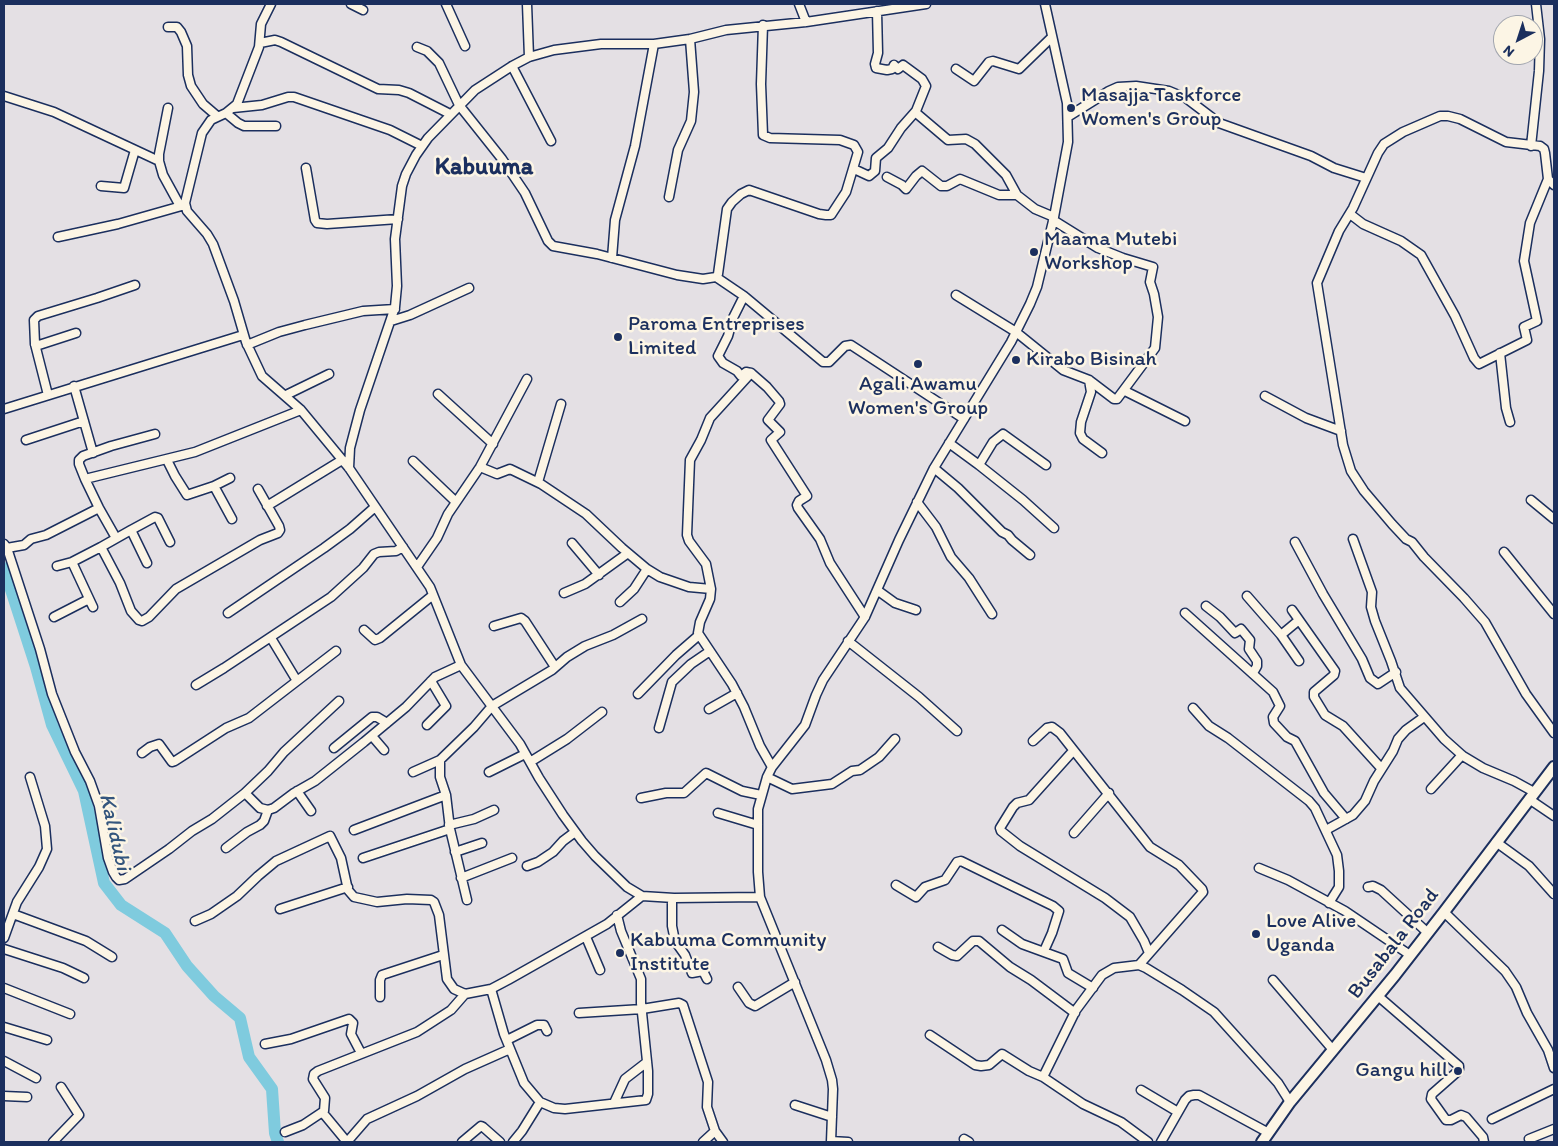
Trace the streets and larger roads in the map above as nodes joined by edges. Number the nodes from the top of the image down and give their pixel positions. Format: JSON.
{"nodes":[{"id":1,"x":271,"y":4,"type":"edge"},
{"id":2,"x":351,"y":4,"type":"edge"},
{"id":3,"x":446,"y":4,"type":"edge"},
{"id":4,"x":527,"y":4,"type":"edge"},
{"id":5,"x":799,"y":4,"type":"edge"},
{"id":6,"x":926,"y":4,"type":"edge"},
{"id":7,"x":1045,"y":4,"type":"edge"},
{"id":8,"x":1536,"y":4,"type":"edge"},
{"id":9,"x":363,"y":10,"type":"dead end"},
{"id":10,"x":877,"y":11,"type":"junction"},
{"id":11,"x":806,"y":22,"type":"junction"},
{"id":12,"x":763,"y":25,"type":"junction"},
{"id":13,"x":168,"y":26,"type":"dead end"},
{"id":14,"x":1052,"y":37,"type":"junction"},
{"id":15,"x":690,"y":38,"type":"junction"},
{"id":16,"x":260,"y":43,"type":"junction"},
{"id":17,"x":654,"y":44,"type":"junction"},
{"id":18,"x":465,"y":46,"type":"dead end"},
{"id":19,"x":418,"y":47,"type":"dead end"},
{"id":20,"x":529,"y":57,"type":"junction"},
{"id":21,"x":512,"y":66,"type":"junction"},
{"id":22,"x":956,"y":69,"type":"dead end"},
{"id":23,"x":4,"y":96,"type":"edge"},
{"id":24,"x":459,"y":105,"type":"junction"},
{"id":25,"x":168,"y":108,"type":"dead end"},
{"id":26,"x":229,"y":111,"type":"junction"},
{"id":27,"x":915,"y":112,"type":"junction"},
{"id":28,"x":450,"y":114,"type":"junction"},
{"id":29,"x":217,"y":116,"type":"junction"},
{"id":30,"x":1069,"y":116,"type":"junction"},
{"id":31,"x":276,"y":126,"type":"dead end"},
{"id":32,"x":551,"y":142,"type":"dead end"},
{"id":33,"x":422,"y":146,"type":"junction"},
{"id":34,"x":1531,"y":146,"type":"junction"},
{"id":35,"x":135,"y":150,"type":"junction"},
{"id":36,"x":159,"y":161,"type":"junction"},
{"id":37,"x":306,"y":168,"type":"dead end"},
{"id":38,"x":854,"y":169,"type":"junction"},
{"id":39,"x":887,"y":177,"type":"dead end"},
{"id":40,"x":1366,"y":178,"type":"junction"},
{"id":41,"x":1551,"y":182,"type":"edge"},
{"id":42,"x":101,"y":186,"type":"dead end"},
{"id":43,"x":1017,"y":195,"type":"junction"},
{"id":44,"x":670,"y":197,"type":"dead end"},
{"id":45,"x":182,"y":205,"type":"junction"},
{"id":46,"x":1350,"y":214,"type":"junction"},
{"id":47,"x":1053,"y":218,"type":"junction"},
{"id":48,"x":398,"y":219,"type":"junction"},
{"id":49,"x":58,"y":236,"type":"dead end"},
{"id":50,"x":612,"y":258,"type":"junction"},
{"id":51,"x":716,"y":277,"type":"junction"},
{"id":52,"x":135,"y":285,"type":"dead end"},
{"id":53,"x":469,"y":288,"type":"dead end"},
{"id":54,"x":956,"y":295,"type":"dead end"},
{"id":55,"x":744,"y":296,"type":"junction"},
{"id":56,"x":395,"y":309,"type":"junction"},
{"id":57,"x":391,"y":321,"type":"junction"},
{"id":58,"x":1016,"y":332,"type":"junction"},
{"id":59,"x":76,"y":333,"type":"dead end"},
{"id":60,"x":244,"y":335,"type":"junction"},
{"id":61,"x":35,"y":344,"type":"junction"},
{"id":62,"x":247,"y":345,"type":"junction"},
{"id":63,"x":1500,"y":354,"type":"junction"},
{"id":64,"x":751,"y":373,"type":"junction"},
{"id":65,"x":329,"y":374,"type":"dead end"},
{"id":66,"x":527,"y":379,"type":"dead end"},
{"id":67,"x":1088,"y":380,"type":"junction"},
{"id":68,"x":74,"y":386,"type":"junction"},
{"id":69,"x":1125,"y":391,"type":"junction"},
{"id":70,"x":48,"y":394,"type":"junction"},
{"id":71,"x":438,"y":394,"type":"dead end"},
{"id":72,"x":286,"y":395,"type":"junction"},
{"id":73,"x":1265,"y":396,"type":"dead end"},
{"id":74,"x":561,"y":404,"type":"dead end"},
{"id":75,"x":4,"y":409,"type":"edge"},
{"id":76,"x":302,"y":410,"type":"junction"},
{"id":77,"x":964,"y":419,"type":"junction"},
{"id":78,"x":84,"y":421,"type":"junction"},
{"id":79,"x":1185,"y":421,"type":"dead end"},
{"id":80,"x":1510,"y":422,"type":"dead end"},
{"id":81,"x":1341,"y":431,"type":"junction"},
{"id":82,"x":155,"y":434,"type":"dead end"},
{"id":83,"x":26,"y":440,"type":"dead end"},
{"id":84,"x":949,"y":443,"type":"junction"},
{"id":85,"x":493,"y":444,"type":"junction"},
{"id":86,"x":93,"y":453,"type":"junction"},
{"id":87,"x":1102,"y":453,"type":"dead end"},
{"id":88,"x":168,"y":460,"type":"junction"},
{"id":89,"x":342,"y":460,"type":"junction"},
{"id":90,"x":413,"y":461,"type":"dead end"},
{"id":91,"x":979,"y":464,"type":"junction"},
{"id":92,"x":1046,"y":465,"type":"dead end"},
{"id":93,"x":480,"y":467,"type":"junction"},
{"id":94,"x":349,"y":468,"type":"junction"},
{"id":95,"x":934,"y":468,"type":"junction"},
{"id":96,"x":230,"y":478,"type":"dead end"},
{"id":97,"x":85,"y":479,"type":"junction"},
{"id":98,"x":538,"y":482,"type":"junction"},
{"id":99,"x":214,"y":486,"type":"junction"},
{"id":100,"x":258,"y":489,"type":"dead end"},
{"id":101,"x":1531,"y":500,"type":"dead end"},
{"id":102,"x":456,"y":502,"type":"junction"},
{"id":103,"x":917,"y":502,"type":"junction"},
{"id":104,"x":268,"y":506,"type":"junction"},
{"id":105,"x":375,"y":507,"type":"junction"},
{"id":106,"x":99,"y":508,"type":"junction"},
{"id":107,"x":232,"y":519,"type":"dead end"},
{"id":108,"x":1554,"y":519,"type":"edge"},
{"id":109,"x":1054,"y":528,"type":"dead end"},
{"id":110,"x":131,"y":530,"type":"junction"},
{"id":111,"x":116,"y":538,"type":"junction"},
{"id":112,"x":1353,"y":539,"type":"dead end"},
{"id":113,"x":170,"y":542,"type":"dead end"},
{"id":114,"x":1295,"y":542,"type":"dead end"},
{"id":115,"x":572,"y":543,"type":"dead end"},
{"id":116,"x":6,"y":546,"type":"edge"},
{"id":117,"x":101,"y":547,"type":"junction"},
{"id":118,"x":403,"y":547,"type":"junction"},
{"id":119,"x":1504,"y":552,"type":"dead end"},
{"id":120,"x":628,"y":553,"type":"junction"},
{"id":121,"x":1030,"y":555,"type":"dead end"},
{"id":122,"x":72,"y":562,"type":"junction"},
{"id":123,"x":147,"y":563,"type":"dead end"},
{"id":124,"x":57,"y":566,"type":"dead end"},
{"id":125,"x":417,"y":568,"type":"junction"},
{"id":126,"x":647,"y":569,"type":"junction"},
{"id":127,"x":599,"y":575,"type":"junction"},
{"id":128,"x":711,"y":589,"type":"junction"},
{"id":129,"x":877,"y":590,"type":"junction"},
{"id":130,"x":564,"y":593,"type":"dead end"},
{"id":131,"x":433,"y":595,"type":"junction"},
{"id":132,"x":1247,"y":596,"type":"dead end"},
{"id":133,"x":89,"y":599,"type":"junction"},
{"id":134,"x":620,"y":602,"type":"dead end"},
{"id":135,"x":1206,"y":606,"type":"dead end"},
{"id":136,"x":93,"y":607,"type":"dead end"},
{"id":137,"x":916,"y":610,"type":"dead end"},
{"id":138,"x":1292,"y":610,"type":"dead end"},
{"id":139,"x":228,"y":613,"type":"dead end"},
{"id":140,"x":1185,"y":613,"type":"dead end"},
{"id":141,"x":992,"y":614,"type":"dead end"},
{"id":142,"x":1554,"y":614,"type":"edge"},
{"id":143,"x":54,"y":617,"type":"dead end"},
{"id":144,"x":865,"y":617,"type":"junction"},
{"id":145,"x":642,"y":620,"type":"dead end"},
{"id":146,"x":1299,"y":620,"type":"junction"},
{"id":147,"x":494,"y":626,"type":"dead end"},
{"id":148,"x":364,"y":630,"type":"dead end"},
{"id":149,"x":699,"y":635,"type":"junction"},
{"id":150,"x":1281,"y":636,"type":"junction"},
{"id":151,"x":271,"y":638,"type":"junction"},
{"id":152,"x":848,"y":641,"type":"junction"},
{"id":153,"x":336,"y":651,"type":"dead end"},
{"id":154,"x":710,"y":651,"type":"junction"},
{"id":155,"x":1299,"y":661,"type":"dead end"},
{"id":156,"x":460,"y":665,"type":"junction"},
{"id":157,"x":555,"y":667,"type":"junction"},
{"id":158,"x":1396,"y":672,"type":"junction"},
{"id":159,"x":1253,"y":673,"type":"junction"},
{"id":160,"x":297,"y":681,"type":"junction"},
{"id":161,"x":431,"y":681,"type":"junction"},
{"id":162,"x":196,"y":684,"type":"dead end"},
{"id":163,"x":737,"y":693,"type":"junction"},
{"id":164,"x":638,"y":694,"type":"dead end"},
{"id":165,"x":339,"y":700,"type":"dead end"},
{"id":166,"x":492,"y":706,"type":"junction"},
{"id":167,"x":709,"y":708,"type":"dead end"},
{"id":168,"x":1193,"y":708,"type":"dead end"},
{"id":169,"x":602,"y":712,"type":"dead end"},
{"id":170,"x":1424,"y":716,"type":"junction"},
{"id":171,"x":387,"y":723,"type":"junction"},
{"id":172,"x":427,"y":725,"type":"dead end"},
{"id":173,"x":659,"y":728,"type":"dead end"},
{"id":174,"x":957,"y":731,"type":"dead end"},
{"id":175,"x":1554,"y":733,"type":"edge"},
{"id":176,"x":372,"y":736,"type":"junction"},
{"id":177,"x":895,"y":739,"type":"dead end"},
{"id":178,"x":1033,"y":741,"type":"dead end"},
{"id":179,"x":334,"y":748,"type":"dead end"},
{"id":180,"x":384,"y":750,"type":"dead end"},
{"id":181,"x":1073,"y":751,"type":"junction"},
{"id":182,"x":142,"y":753,"type":"dead end"},
{"id":183,"x":526,"y":754,"type":"junction"},
{"id":184,"x":1462,"y":755,"type":"junction"},
{"id":185,"x":440,"y":760,"type":"junction"},
{"id":186,"x":530,"y":762,"type":"junction"},
{"id":187,"x":772,"y":767,"type":"junction"},
{"id":188,"x":1554,"y":767,"type":"edge"},
{"id":189,"x":1381,"y":768,"type":"junction"},
{"id":190,"x":413,"y":772,"type":"dead end"},
{"id":191,"x":489,"y":772,"type":"dead end"},
{"id":192,"x":30,"y":777,"type":"dead end"},
{"id":193,"x":767,"y":778,"type":"junction"},
{"id":194,"x":1431,"y":789,"type":"dead end"},
{"id":195,"x":297,"y":791,"type":"junction"},
{"id":196,"x":245,"y":793,"type":"junction"},
{"id":197,"x":1108,"y":793,"type":"junction"},
{"id":198,"x":446,"y":795,"type":"junction"},
{"id":199,"x":761,"y":795,"type":"junction"},
{"id":200,"x":1531,"y":796,"type":"junction"},
{"id":201,"x":641,"y":798,"type":"dead end"},
{"id":202,"x":268,"y":810,"type":"junction"},
{"id":203,"x":494,"y":810,"type":"dead end"},
{"id":204,"x":311,"y":811,"type":"dead end"},
{"id":205,"x":718,"y":813,"type":"dead end"},
{"id":206,"x":1554,"y":816,"type":"edge"},
{"id":207,"x":1346,"y":820,"type":"junction"},
{"id":208,"x":758,"y":826,"type":"junction"},
{"id":209,"x":450,"y":827,"type":"junction"},
{"id":210,"x":354,"y":830,"type":"dead end"},
{"id":211,"x":1326,"y":830,"type":"junction"},
{"id":212,"x":575,"y":832,"type":"junction"},
{"id":213,"x":1074,"y":833,"type":"dead end"},
{"id":214,"x":1496,"y":842,"type":"junction"},
{"id":215,"x":482,"y":843,"type":"dead end"},
{"id":216,"x":226,"y":848,"type":"dead end"},
{"id":217,"x":455,"y":852,"type":"junction"},
{"id":218,"x":363,"y":858,"type":"dead end"},
{"id":219,"x":512,"y":858,"type":"dead end"},
{"id":220,"x":527,"y":866,"type":"dead end"},
{"id":221,"x":1259,"y":868,"type":"dead end"},
{"id":222,"x":461,"y":878,"type":"junction"},
{"id":223,"x":896,"y":885,"type":"dead end"},
{"id":224,"x":348,"y":887,"type":"junction"},
{"id":225,"x":1368,"y":887,"type":"dead end"},
{"id":226,"x":1554,"y":894,"type":"edge"},
{"id":227,"x":642,"y":896,"type":"junction"},
{"id":228,"x":760,"y":897,"type":"junction"},
{"id":229,"x":672,"y":898,"type":"junction"},
{"id":230,"x":467,"y":900,"type":"dead end"},
{"id":231,"x":1329,"y":902,"type":"junction"},
{"id":232,"x":280,"y":909,"type":"dead end"},
{"id":233,"x":1444,"y":912,"type":"junction"},
{"id":234,"x":13,"y":914,"type":"junction"},
{"id":235,"x":617,"y":915,"type":"junction"},
{"id":236,"x":195,"y":921,"type":"dead end"},
{"id":237,"x":1002,"y":930,"type":"dead end"},
{"id":238,"x":1428,"y":933,"type":"junction"},
{"id":239,"x":586,"y":937,"type":"junction"},
{"id":240,"x":4,"y":938,"type":"edge"},
{"id":241,"x":938,"y":947,"type":"dead end"},
{"id":242,"x":4,"y":949,"type":"edge"},
{"id":243,"x":1044,"y":951,"type":"junction"},
{"id":244,"x":1149,"y":953,"type":"junction"},
{"id":245,"x":444,"y":955,"type":"junction"},
{"id":246,"x":1410,"y":955,"type":"junction"},
{"id":247,"x":112,"y":957,"type":"dead end"},
{"id":248,"x":1139,"y":965,"type":"junction"},
{"id":249,"x":600,"y":970,"type":"dead end"},
{"id":250,"x":84,"y":978,"type":"dead end"},
{"id":251,"x":707,"y":979,"type":"dead end"},
{"id":252,"x":1273,"y":980,"type":"dead end"},
{"id":253,"x":795,"y":982,"type":"junction"},
{"id":254,"x":738,"y":987,"type":"dead end"},
{"id":255,"x":4,"y":988,"type":"edge"},
{"id":256,"x":1093,"y":988,"type":"junction"},
{"id":257,"x":491,"y":989,"type":"junction"},
{"id":258,"x":465,"y":994,"type":"junction"},
{"id":259,"x":1378,"y":996,"type":"junction"},
{"id":260,"x":380,"y":997,"type":"dead end"},
{"id":261,"x":642,"y":1009,"type":"junction"},
{"id":262,"x":580,"y":1012,"type":"dead end"},
{"id":263,"x":1075,"y":1013,"type":"junction"},
{"id":264,"x":70,"y":1014,"type":"dead end"},
{"id":265,"x":4,"y":1027,"type":"edge"},
{"id":266,"x":547,"y":1031,"type":"dead end"},
{"id":267,"x":930,"y":1036,"type":"dead end"},
{"id":268,"x":47,"y":1040,"type":"dead end"},
{"id":269,"x":506,"y":1040,"type":"junction"},
{"id":270,"x":265,"y":1044,"type":"dead end"},
{"id":271,"x":510,"y":1049,"type":"junction"},
{"id":272,"x":1551,"y":1049,"type":"edge"},
{"id":273,"x":1333,"y":1050,"type":"junction"},
{"id":274,"x":361,"y":1053,"type":"junction"},
{"id":275,"x":4,"y":1061,"type":"edge"},
{"id":276,"x":647,"y":1062,"type":"junction"},
{"id":277,"x":1554,"y":1068,"type":"edge"},
{"id":278,"x":1043,"y":1077,"type":"junction"},
{"id":279,"x":36,"y":1078,"type":"dead end"},
{"id":280,"x":62,"y":1087,"type":"dead end"},
{"id":281,"x":1554,"y":1089,"type":"edge"},
{"id":282,"x":1141,"y":1090,"type":"dead end"},
{"id":283,"x":4,"y":1096,"type":"edge"},
{"id":284,"x":27,"y":1097,"type":"dead end"},
{"id":285,"x":540,"y":1102,"type":"junction"},
{"id":286,"x":1290,"y":1102,"type":"junction"},
{"id":287,"x":614,"y":1103,"type":"junction"},
{"id":288,"x":795,"y":1105,"type":"dead end"},
{"id":289,"x":1178,"y":1112,"type":"junction"},
{"id":290,"x":323,"y":1113,"type":"junction"},
{"id":291,"x":832,"y":1116,"type":"junction"},
{"id":292,"x":1492,"y":1119,"type":"dead end"},
{"id":293,"x":1554,"y":1128,"type":"edge"},
{"id":294,"x":715,"y":1131,"type":"junction"},
{"id":295,"x":285,"y":1132,"type":"dead end"},
{"id":296,"x":1267,"y":1132,"type":"junction"},
{"id":297,"x":1530,"y":1139,"type":"dead end"},
{"id":298,"x":831,"y":1141,"type":"edge"},
{"id":299,"x":53,"y":1142,"type":"edge"},
{"id":300,"x":347,"y":1142,"type":"edge"},
{"id":301,"x":462,"y":1142,"type":"edge"},
{"id":302,"x":500,"y":1142,"type":"edge"},
{"id":303,"x":513,"y":1142,"type":"edge"},
{"id":304,"x":703,"y":1142,"type":"edge"},
{"id":305,"x":723,"y":1142,"type":"edge"},
{"id":306,"x":848,"y":1142,"type":"edge"},
{"id":307,"x":1148,"y":1142,"type":"edge"},
{"id":308,"x":1161,"y":1142,"type":"edge"},
{"id":309,"x":1262,"y":1142,"type":"edge"},
{"id":310,"x":1484,"y":1142,"type":"edge"}],
"edges":[{"from":1,"to":16,"type":"street"},
{"from":2,"to":9,"type":"street"},
{"from":3,"to":18,"type":"street"},
{"from":4,"to":20,"type":"street"},
{"from":5,"to":11,"type":"street"},
{"from":6,"to":10,"type":"street"},
{"from":7,"to":14,"type":"street"},
{"from":8,"to":34,"type":"street"},
{"from":10,"to":11,"type":"street"},
{"from":10,"to":27,"type":"street"},
{"from":11,"to":12,"type":"street"},
{"from":12,"to":15,"type":"street"},
{"from":12,"to":38,"type":"street"},
{"from":13,"to":29,"type":"street"},
{"from":14,"to":22,"type":"street"},
{"from":14,"to":30,"type":"street"},
{"from":15,"to":17,"type":"street"},
{"from":15,"to":44,"type":"street"},
{"from":16,"to":26,"type":"street"},
{"from":16,"to":28,"type":"street"},
{"from":17,"to":20,"type":"street"},
{"from":17,"to":50,"type":"street"},
{"from":19,"to":24,"type":"street"},
{"from":20,"to":21,"type":"street"},
{"from":21,"to":24,"type":"street"},
{"from":21,"to":32,"type":"street"},
{"from":23,"to":35,"type":"street"},
{"from":24,"to":28,"type":"street"},
{"from":24,"to":50,"type":"street"},
{"from":25,"to":36,"type":"street"},
{"from":26,"to":29,"type":"street"},
{"from":26,"to":31,"type":"street"},
{"from":26,"to":33,"type":"street"},
{"from":27,"to":38,"type":"street"},
{"from":27,"to":43,"type":"street"},
{"from":28,"to":33,"type":"street"},
{"from":29,"to":45,"type":"street"},
{"from":30,"to":40,"type":"street"},
{"from":30,"to":47,"type":"street"},
{"from":33,"to":48,"type":"street"},
{"from":34,"to":40,"type":"street"},
{"from":34,"to":41,"type":"street"},
{"from":35,"to":36,"type":"street"},
{"from":35,"to":42,"type":"street"},
{"from":36,"to":45,"type":"street"},
{"from":37,"to":48,"type":"street"},
{"from":38,"to":51,"type":"street"},
{"from":39,"to":43,"type":"street"},
{"from":40,"to":46,"type":"street"},
{"from":41,"to":63,"type":"street"},
{"from":43,"to":47,"type":"street"},
{"from":45,"to":49,"type":"street"},
{"from":45,"to":60,"type":"street"},
{"from":46,"to":63,"type":"street"},
{"from":46,"to":81,"type":"street"},
{"from":47,"to":58,"type":"street"},
{"from":47,"to":69,"type":"street"},
{"from":48,"to":56,"type":"street"},
{"from":50,"to":51,"type":"street"},
{"from":51,"to":55,"type":"street"},
{"from":52,"to":61,"type":"street"},
{"from":53,"to":57,"type":"street"},
{"from":54,"to":58,"type":"street"},
{"from":55,"to":64,"type":"street"},
{"from":55,"to":77,"type":"street"},
{"from":56,"to":57,"type":"street"},
{"from":56,"to":62,"type":"street"},
{"from":57,"to":94,"type":"street"},
{"from":58,"to":67,"type":"street"},
{"from":58,"to":77,"type":"street"},
{"from":59,"to":61,"type":"street"},
{"from":60,"to":62,"type":"street"},
{"from":60,"to":68,"type":"street"},
{"from":61,"to":70,"type":"street"},
{"from":62,"to":72,"type":"street"},
{"from":63,"to":80,"type":"street"},
{"from":64,"to":128,"type":"street"},
{"from":64,"to":144,"type":"street"},
{"from":65,"to":72,"type":"street"},
{"from":66,"to":85,"type":"street"},
{"from":67,"to":69,"type":"street"},
{"from":67,"to":87,"type":"street"},
{"from":68,"to":70,"type":"street"},
{"from":68,"to":78,"type":"street"},
{"from":69,"to":79,"type":"street"},
{"from":70,"to":75,"type":"street"},
{"from":71,"to":85,"type":"street"},
{"from":72,"to":76,"type":"street"},
{"from":73,"to":81,"type":"street"},
{"from":74,"to":98,"type":"street"},
{"from":76,"to":88,"type":"street"},
{"from":76,"to":89,"type":"street"},
{"from":77,"to":84,"type":"street"},
{"from":78,"to":83,"type":"street"},
{"from":78,"to":86,"type":"street"},
{"from":81,"to":175,"type":"street"},
{"from":82,"to":86,"type":"street"},
{"from":84,"to":91,"type":"street"},
{"from":84,"to":95,"type":"street"},
{"from":85,"to":93,"type":"street"},
{"from":86,"to":97,"type":"street"},
{"from":88,"to":97,"type":"street"},
{"from":88,"to":99,"type":"street"},
{"from":89,"to":94,"type":"street"},
{"from":89,"to":104,"type":"street"},
{"from":90,"to":102,"type":"street"},
{"from":91,"to":92,"type":"street"},
{"from":91,"to":109,"type":"street"},
{"from":93,"to":98,"type":"street"},
{"from":93,"to":102,"type":"street"},
{"from":94,"to":105,"type":"street"},
{"from":95,"to":103,"type":"street"},
{"from":95,"to":121,"type":"street"},
{"from":96,"to":99,"type":"street"},
{"from":97,"to":106,"type":"street"},
{"from":98,"to":120,"type":"street"},
{"from":99,"to":107,"type":"street"},
{"from":100,"to":104,"type":"street"},
{"from":101,"to":108,"type":"street"},
{"from":102,"to":125,"type":"street"},
{"from":103,"to":129,"type":"street"},
{"from":103,"to":141,"type":"street"},
{"from":104,"to":117,"type":"street"},
{"from":105,"to":118,"type":"street"},
{"from":105,"to":139,"type":"street"},
{"from":106,"to":111,"type":"street"},
{"from":106,"to":116,"type":"street"},
{"from":110,"to":111,"type":"street"},
{"from":110,"to":113,"type":"street"},
{"from":110,"to":123,"type":"street"},
{"from":111,"to":117,"type":"street"},
{"from":112,"to":158,"type":"street"},
{"from":114,"to":158,"type":"street"},
{"from":115,"to":127,"type":"street"},
{"from":116,"to":196,"type":"street"},
{"from":117,"to":122,"type":"street"},
{"from":118,"to":125,"type":"street"},
{"from":118,"to":151,"type":"street"},
{"from":119,"to":142,"type":"street"},
{"from":120,"to":126,"type":"street"},
{"from":120,"to":127,"type":"street"},
{"from":122,"to":124,"type":"street"},
{"from":122,"to":133,"type":"street"},
{"from":125,"to":131,"type":"street"},
{"from":126,"to":128,"type":"street"},
{"from":126,"to":134,"type":"street"},
{"from":127,"to":130,"type":"street"},
{"from":128,"to":149,"type":"street"},
{"from":129,"to":137,"type":"street"},
{"from":129,"to":144,"type":"street"},
{"from":131,"to":148,"type":"street"},
{"from":131,"to":156,"type":"street"},
{"from":132,"to":150,"type":"street"},
{"from":133,"to":136,"type":"street"},
{"from":133,"to":143,"type":"street"},
{"from":135,"to":159,"type":"street"},
{"from":138,"to":146,"type":"street"},
{"from":140,"to":159,"type":"street"},
{"from":144,"to":152,"type":"street"},
{"from":145,"to":157,"type":"street"},
{"from":146,"to":150,"type":"street"},
{"from":146,"to":189,"type":"street"},
{"from":147,"to":157,"type":"street"},
{"from":149,"to":154,"type":"street"},
{"from":149,"to":164,"type":"street"},
{"from":150,"to":155,"type":"street"},
{"from":151,"to":160,"type":"street"},
{"from":151,"to":162,"type":"street"},
{"from":152,"to":174,"type":"street"},
{"from":152,"to":187,"type":"street"},
{"from":153,"to":160,"type":"street"},
{"from":154,"to":163,"type":"street"},
{"from":154,"to":173,"type":"street"},
{"from":156,"to":161,"type":"street"},
{"from":156,"to":166,"type":"street"},
{"from":157,"to":166,"type":"street"},
{"from":158,"to":170,"type":"street"},
{"from":159,"to":207,"type":"street"},
{"from":160,"to":182,"type":"street"},
{"from":161,"to":171,"type":"street"},
{"from":161,"to":172,"type":"street"},
{"from":163,"to":167,"type":"street"},
{"from":163,"to":187,"type":"street"},
{"from":165,"to":196,"type":"street"},
{"from":166,"to":183,"type":"street"},
{"from":166,"to":185,"type":"street"},
{"from":168,"to":211,"type":"street"},
{"from":169,"to":186,"type":"street"},
{"from":170,"to":184,"type":"street"},
{"from":170,"to":189,"type":"street"},
{"from":171,"to":176,"type":"street"},
{"from":171,"to":179,"type":"street"},
{"from":176,"to":180,"type":"street"},
{"from":176,"to":195,"type":"street"},
{"from":177,"to":193,"type":"street"},
{"from":178,"to":181,"type":"street"},
{"from":181,"to":197,"type":"street"},
{"from":181,"to":244,"type":"street"},
{"from":183,"to":186,"type":"street"},
{"from":183,"to":191,"type":"street"},
{"from":184,"to":194,"type":"street"},
{"from":184,"to":200,"type":"street"},
{"from":185,"to":190,"type":"street"},
{"from":185,"to":198,"type":"street"},
{"from":186,"to":212,"type":"street"},
{"from":187,"to":193,"type":"street"},
{"from":188,"to":200,"type":"street","name":"Busabala Road"},
{"from":189,"to":207,"type":"street"},
{"from":192,"to":234,"type":"street"},
{"from":193,"to":199,"type":"street"},
{"from":195,"to":202,"type":"street"},
{"from":195,"to":204,"type":"street"},
{"from":196,"to":202,"type":"street"},
{"from":197,"to":213,"type":"street"},
{"from":197,"to":244,"type":"street"},
{"from":198,"to":209,"type":"street"},
{"from":198,"to":210,"type":"street"},
{"from":199,"to":201,"type":"street"},
{"from":199,"to":208,"type":"street"},
{"from":200,"to":206,"type":"street"},
{"from":200,"to":214,"type":"street","name":"Busabala Road"},
{"from":202,"to":216,"type":"street"},
{"from":203,"to":209,"type":"street"},
{"from":205,"to":208,"type":"street"},
{"from":207,"to":211,"type":"street"},
{"from":208,"to":228,"type":"street"},
{"from":209,"to":217,"type":"street"},
{"from":209,"to":218,"type":"street"},
{"from":211,"to":231,"type":"street"},
{"from":212,"to":220,"type":"street"},
{"from":212,"to":227,"type":"street"},
{"from":214,"to":226,"type":"street"},
{"from":214,"to":233,"type":"street","name":"Busabala Road"},
{"from":215,"to":217,"type":"street"},
{"from":217,"to":222,"type":"street"},
{"from":219,"to":222,"type":"street"},
{"from":221,"to":231,"type":"street"},
{"from":222,"to":230,"type":"street"},
{"from":223,"to":243,"type":"street"},
{"from":224,"to":232,"type":"street"},
{"from":224,"to":236,"type":"street"},
{"from":224,"to":245,"type":"street"},
{"from":225,"to":238,"type":"street"},
{"from":227,"to":229,"type":"street"},
{"from":227,"to":235,"type":"street"},
{"from":228,"to":229,"type":"street"},
{"from":228,"to":253,"type":"street"},
{"from":229,"to":251,"type":"street"},
{"from":231,"to":246,"type":"street"},
{"from":233,"to":238,"type":"street","name":"Busabala Road"},
{"from":233,"to":272,"type":"street"},
{"from":234,"to":240,"type":"street"},
{"from":234,"to":247,"type":"street"},
{"from":235,"to":239,"type":"street"},
{"from":235,"to":261,"type":"street"},
{"from":237,"to":243,"type":"street"},
{"from":238,"to":246,"type":"street","name":"Busabala Road"},
{"from":239,"to":249,"type":"street"},
{"from":239,"to":257,"type":"street"},
{"from":241,"to":263,"type":"street"},
{"from":242,"to":250,"type":"street"},
{"from":243,"to":256,"type":"street"},
{"from":244,"to":248,"type":"street"},
{"from":245,"to":258,"type":"street"},
{"from":245,"to":260,"type":"street"},
{"from":246,"to":259,"type":"street","name":"Busabala Road"},
{"from":248,"to":256,"type":"street"},
{"from":248,"to":286,"type":"street"},
{"from":252,"to":273,"type":"street"},
{"from":253,"to":254,"type":"street"},
{"from":253,"to":291,"type":"street"},
{"from":255,"to":264,"type":"street"},
{"from":256,"to":263,"type":"street"},
{"from":257,"to":258,"type":"street"},
{"from":257,"to":269,"type":"street"},
{"from":258,"to":274,"type":"street"},
{"from":259,"to":273,"type":"street","name":"Busabala Road"},
{"from":259,"to":310,"type":"street"},
{"from":261,"to":262,"type":"street"},
{"from":261,"to":276,"type":"street"},
{"from":261,"to":294,"type":"street"},
{"from":263,"to":278,"type":"street"},
{"from":265,"to":268,"type":"street"},
{"from":266,"to":269,"type":"street"},
{"from":267,"to":278,"type":"street"},
{"from":269,"to":271,"type":"street"},
{"from":270,"to":274,"type":"street"},
{"from":271,"to":285,"type":"street"},
{"from":271,"to":300,"type":"street"},
{"from":272,"to":277,"type":"street"},
{"from":273,"to":286,"type":"street","name":"Busabala Road"},
{"from":274,"to":290,"type":"street"},
{"from":275,"to":279,"type":"street"},
{"from":276,"to":287,"type":"street"},
{"from":276,"to":287,"type":"street"},
{"from":278,"to":307,"type":"street"},
{"from":280,"to":299,"type":"street"},
{"from":281,"to":292,"type":"street"},
{"from":282,"to":289,"type":"street"},
{"from":283,"to":284,"type":"street"},
{"from":285,"to":287,"type":"street"},
{"from":285,"to":303,"type":"street"},
{"from":286,"to":296,"type":"street","name":"Busabala Road"},
{"from":288,"to":291,"type":"street"},
{"from":289,"to":296,"type":"street"},
{"from":289,"to":308,"type":"street"},
{"from":290,"to":295,"type":"street"},
{"from":290,"to":300,"type":"street"},
{"from":291,"to":298,"type":"street"},
{"from":293,"to":297,"type":"street"},
{"from":294,"to":304,"type":"street"},
{"from":294,"to":305,"type":"street"},
{"from":296,"to":309,"type":"street","name":"Busabala Road"},
{"from":298,"to":306,"type":"street"},
{"from":301,"to":302,"type":"street"}]}
